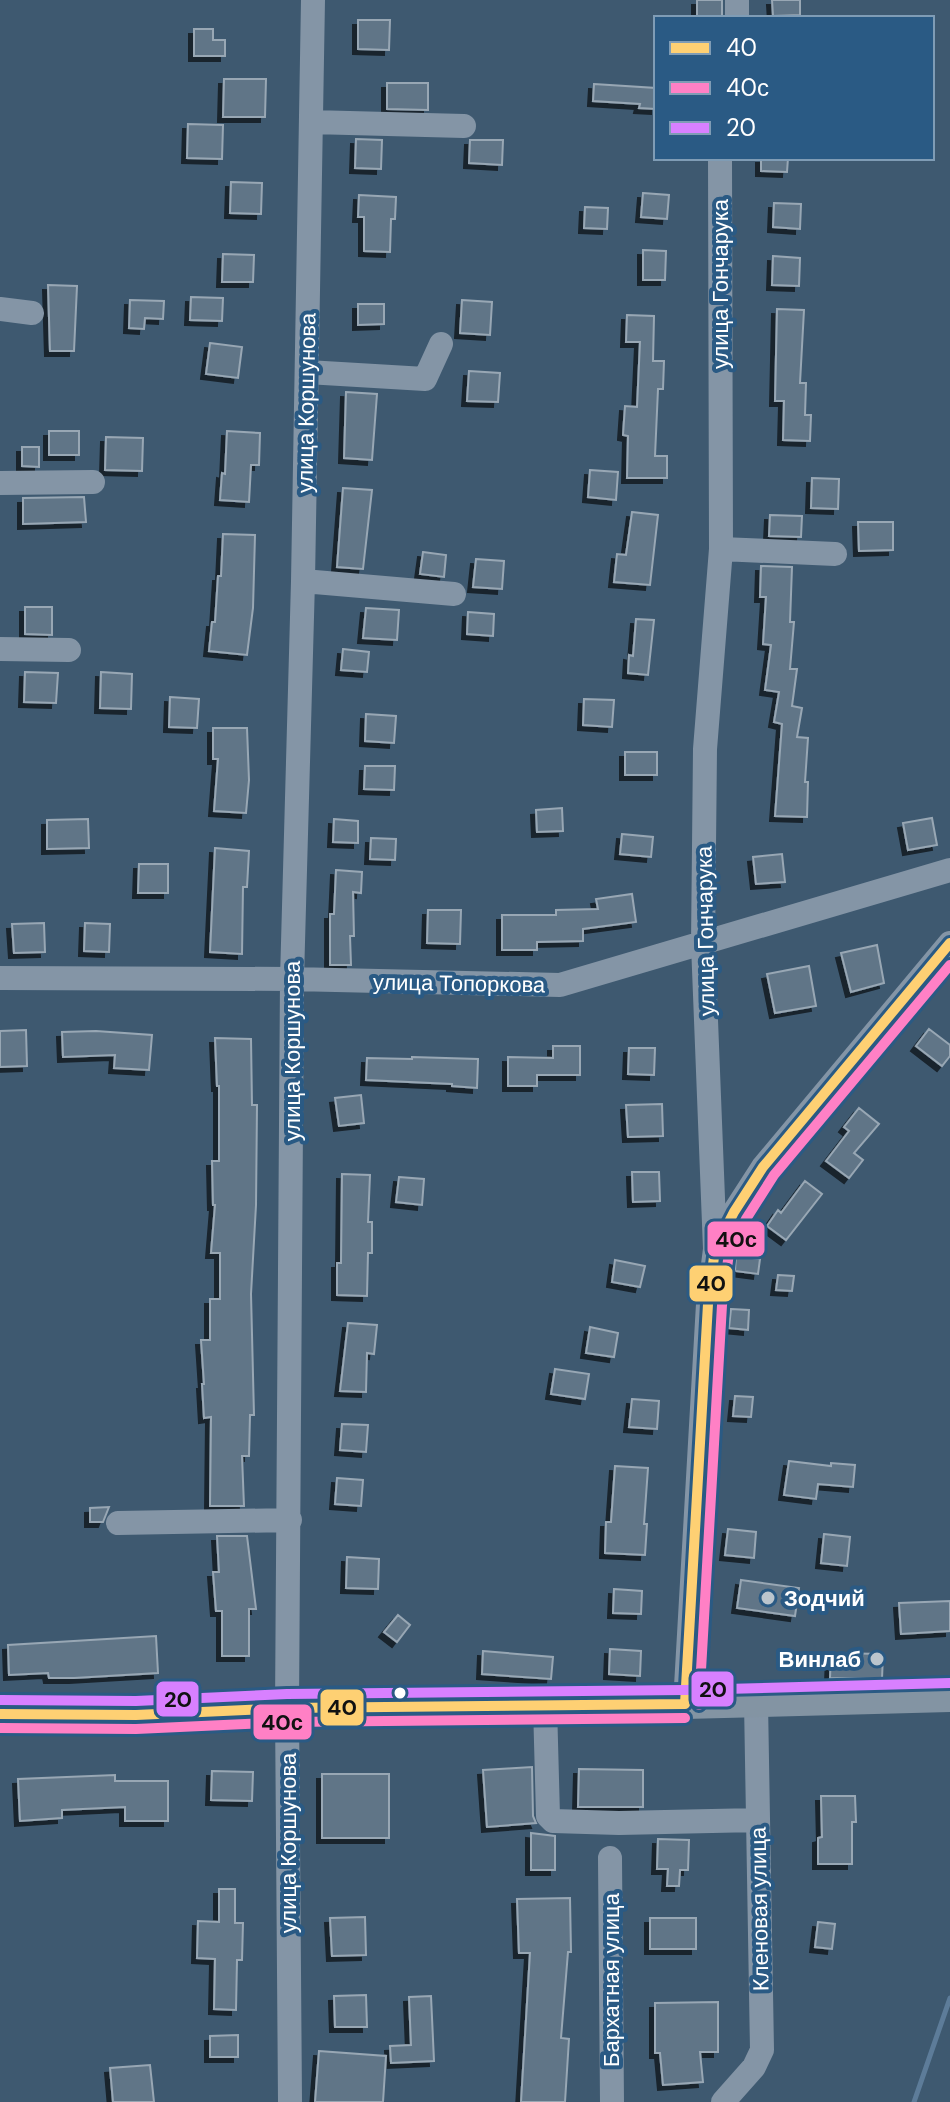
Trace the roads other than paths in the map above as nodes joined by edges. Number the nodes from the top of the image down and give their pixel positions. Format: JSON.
{"nodes":[{"id":1,"x":313,"y":0,"type":"edge"},
{"id":2,"x":311,"y":122,"type":"junction"},
{"id":3,"x":464,"y":126,"type":"dead end"},
{"id":4,"x":720,"y":160,"type":"edge"},
{"id":5,"x":0,"y":309,"type":"edge"},
{"id":6,"x":32,"y":313,"type":"dead end"},
{"id":7,"x":441,"y":344,"type":"dead end"},
{"id":8,"x":307,"y":372,"type":"junction"},
{"id":9,"x":93,"y":482,"type":"dead end"},
{"id":10,"x":0,"y":483,"type":"edge"},
{"id":11,"x":721,"y":549,"type":"junction"},
{"id":12,"x":835,"y":554,"type":"dead end"},
{"id":13,"x":303,"y":581,"type":"junction"},
{"id":14,"x":454,"y":594,"type":"dead end"},
{"id":15,"x":0,"y":649,"type":"edge"},
{"id":16,"x":69,"y":650,"type":"dead end"},
{"id":17,"x":950,"y":870,"type":"edge"},
{"id":18,"x":950,"y":943,"type":"edge"},
{"id":19,"x":703,"y":944,"type":"junction"},
{"id":20,"x":0,"y":978,"type":"edge"},
{"id":21,"x":292,"y":979,"type":"junction"},
{"id":22,"x":715,"y":1249,"type":"junction"},
{"id":23,"x":290,"y":1520,"type":"junction"},
{"id":24,"x":118,"y":1523,"type":"dead end"},
{"id":25,"x":950,"y":1697,"type":"edge"},
{"id":26,"x":756,"y":1702,"type":"junction"},
{"id":27,"x":685,"y":1704,"type":"junction"},
{"id":28,"x":545,"y":1705,"type":"junction"},
{"id":29,"x":287,"y":1708,"type":"junction"},
{"id":30,"x":0,"y":1714,"type":"edge"},
{"id":31,"x":758,"y":1820,"type":"junction"},
{"id":32,"x":610,"y":1858,"type":"dead end"},
{"id":33,"x":290,"y":2102,"type":"edge"},
{"id":34,"x":612,"y":2102,"type":"edge"},
{"id":35,"x":723,"y":2102,"type":"edge"}],
"edges":[{"from":1,"to":2,"type":"street","name":"улица Коршунова"},
{"from":2,"to":3,"type":"street"},
{"from":2,"to":8,"type":"street","name":"улица Коршунова"},
{"from":4,"to":11,"type":"street","name":"улица Гончарука"},
{"from":5,"to":6,"type":"street"},
{"from":7,"to":8,"type":"street"},
{"from":8,"to":13,"type":"street","name":"улица Коршунова"},
{"from":9,"to":10,"type":"street"},
{"from":11,"to":12,"type":"street"},
{"from":11,"to":19,"type":"street","name":"улица Гончарука"},
{"from":13,"to":14,"type":"street"},
{"from":13,"to":21,"type":"street","name":"улица Коршунова"},
{"from":15,"to":16,"type":"street"},
{"from":17,"to":19,"type":"street","name":"улица Топоркова"},
{"from":18,"to":22,"type":"street"},
{"from":19,"to":21,"type":"street","name":"улица Топоркова"},
{"from":19,"to":22,"type":"street","name":"улица Гончарука"},
{"from":20,"to":21,"type":"street","name":"улица Топоркова"},
{"from":21,"to":23,"type":"street","name":"улица Коршунова"},
{"from":22,"to":27,"type":"street","name":"улица Гончарука"},
{"from":23,"to":24,"type":"street"},
{"from":23,"to":29,"type":"street","name":"улица Коршунова"},
{"from":25,"to":26,"type":"main road"},
{"from":26,"to":27,"type":"main road"},
{"from":26,"to":31,"type":"street","name":"Кленовая улица"},
{"from":27,"to":28,"type":"main road"},
{"from":28,"to":29,"type":"main road"},
{"from":28,"to":31,"type":"street"},
{"from":29,"to":30,"type":"main road"},
{"from":29,"to":33,"type":"street","name":"улица Коршунова"},
{"from":31,"to":35,"type":"street","name":"Кленовая улица"},
{"from":32,"to":34,"type":"street","name":"Бархатная улица"}]}
